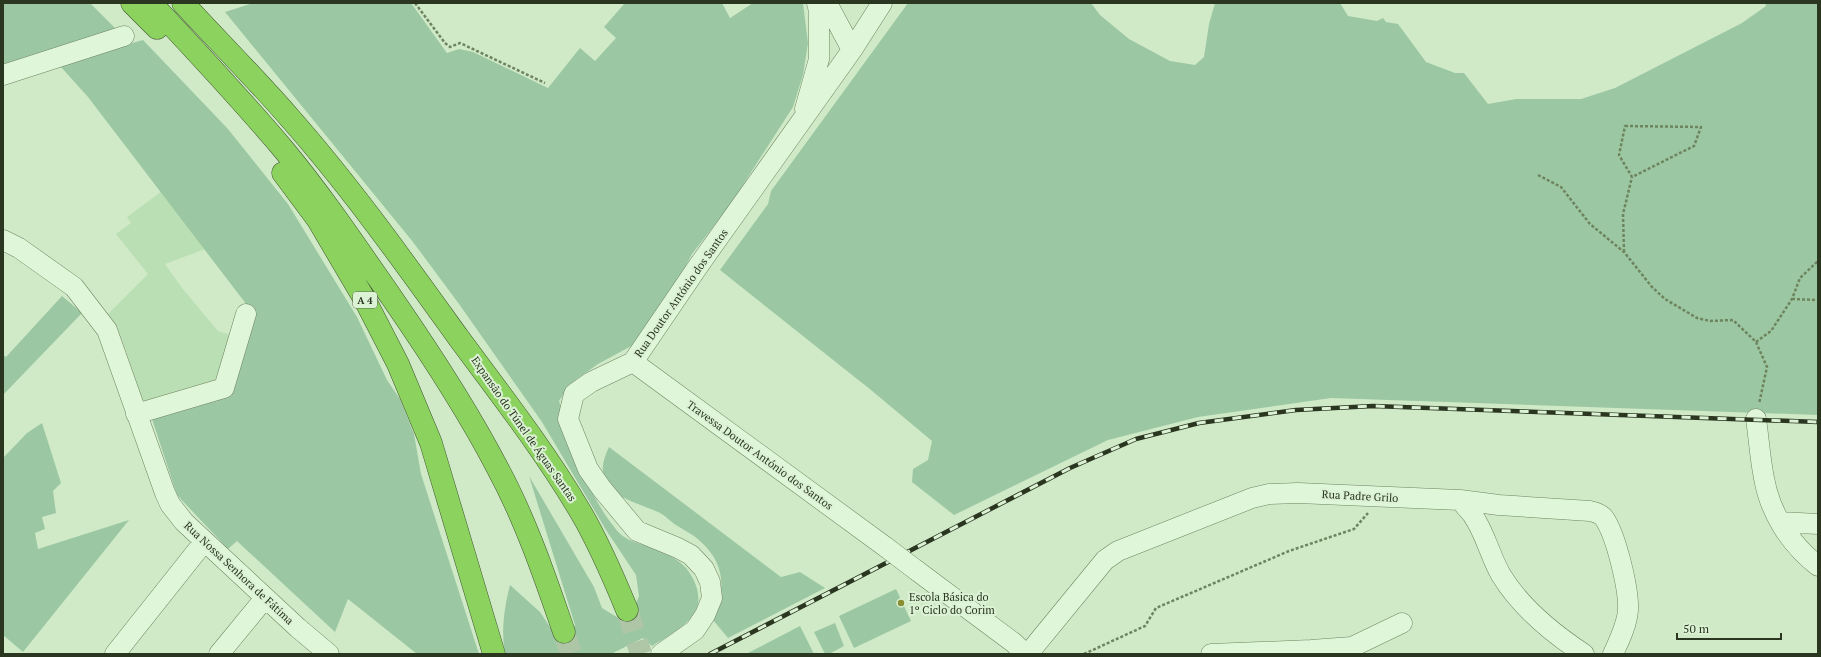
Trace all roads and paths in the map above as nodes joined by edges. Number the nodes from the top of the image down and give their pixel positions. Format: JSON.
{"nodes":[{"id":1,"x":132,"y":3,"type":"edge"},
{"id":2,"x":150,"y":3,"type":"edge"},
{"id":3,"x":183,"y":3,"type":"edge"},
{"id":4,"x":415,"y":3,"type":"edge"},
{"id":5,"x":817,"y":3,"type":"edge"},
{"id":6,"x":827,"y":3,"type":"edge"},
{"id":7,"x":882,"y":3,"type":"edge"},
{"id":8,"x":124,"y":36,"type":"dead end"},
{"id":9,"x":852,"y":50,"type":"junction"},
{"id":10,"x":3,"y":75,"type":"edge"},
{"id":11,"x":545,"y":83,"type":"dead end"},
{"id":12,"x":802,"y":122,"type":"junction"},
{"id":13,"x":1538,"y":175,"type":"dead end"},
{"id":14,"x":1632,"y":178,"type":"junction"},
{"id":15,"x":3,"y":240,"type":"edge"},
{"id":16,"x":1624,"y":252,"type":"junction"},
{"id":17,"x":1818,"y":261,"type":"edge"},
{"id":18,"x":1792,"y":299,"type":"junction"},
{"id":19,"x":1818,"y":300,"type":"edge"},
{"id":20,"x":246,"y":314,"type":"dead end"},
{"id":21,"x":1756,"y":342,"type":"junction"},
{"id":22,"x":633,"y":362,"type":"junction"},
{"id":23,"x":136,"y":414,"type":"junction"},
{"id":24,"x":1756,"y":419,"type":"joint"},
{"id":25,"x":1382,"y":498,"type":"junction"},
{"id":26,"x":1460,"y":500,"type":"junction"},
{"id":27,"x":1780,"y":522,"type":"junction"},
{"id":28,"x":1818,"y":524,"type":"edge"},
{"id":29,"x":204,"y":542,"type":"junction"},
{"id":30,"x":1818,"y":566,"type":"edge"},
{"id":31,"x":265,"y":598,"type":"junction"},
{"id":32,"x":627,"y":610,"type":"tunnel mouth"},
{"id":33,"x":1402,"y":623,"type":"dead end"},
{"id":34,"x":564,"y":632,"type":"tunnel mouth"},
{"id":35,"x":115,"y":654,"type":"edge"},
{"id":36,"x":219,"y":654,"type":"edge"},
{"id":37,"x":329,"y":654,"type":"edge"},
{"id":38,"x":494,"y":654,"type":"edge"},
{"id":39,"x":661,"y":654,"type":"edge"},
{"id":40,"x":1022,"y":654,"type":"edge"},
{"id":41,"x":1028,"y":654,"type":"edge"},
{"id":42,"x":1084,"y":654,"type":"edge"},
{"id":43,"x":1211,"y":654,"type":"edge"},
{"id":44,"x":1584,"y":654,"type":"edge"},
{"id":45,"x":1613,"y":654,"type":"edge"}],
"edges":[{"from":1,"to":38,"type":"highway","number":"A 4"},
{"from":2,"to":34,"type":"highway","number":"A 4"},
{"from":3,"to":32,"type":"highway","name":"Expansão do Túnel de Águas Santas"},
{"from":4,"to":11,"type":"path"},
{"from":5,"to":12,"type":"street"},
{"from":6,"to":9,"type":"street"},
{"from":7,"to":9,"type":"street","name":"Rua Doutor António dos Santos"},
{"from":8,"to":10,"type":"street"},
{"from":9,"to":12,"type":"street","name":"Rua Doutor António dos Santos"},
{"from":12,"to":22,"type":"street","name":"Rua Doutor António dos Santos"},
{"from":13,"to":16,"type":"path"},
{"from":14,"to":14,"type":"path"},
{"from":14,"to":16,"type":"path"},
{"from":15,"to":23,"type":"street","name":"Rua Nossa Senhora de Fátima"},
{"from":16,"to":21,"type":"path"},
{"from":17,"to":18,"type":"path"},
{"from":18,"to":19,"type":"path"},
{"from":18,"to":21,"type":"path"},
{"from":20,"to":23,"type":"street"},
{"from":21,"to":24,"type":"path"},
{"from":22,"to":39,"type":"street","name":"Rua Doutor António dos Santos"},
{"from":22,"to":40,"type":"street","name":"Travessa Doutor António dos Santos","bridge":true},
{"from":23,"to":29,"type":"street","name":"Rua Nossa Senhora de Fátima"},
{"from":24,"to":27,"type":"street"},
{"from":25,"to":26,"type":"street","name":"Rua Padre Grilo"},
{"from":25,"to":41,"type":"street","name":"Rua Padre Grilo"},
{"from":25,"to":42,"type":"path"},
{"from":26,"to":44,"type":"street"},
{"from":26,"to":45,"type":"street","name":"Rua Padre Grilo"},
{"from":27,"to":28,"type":"street"},
{"from":27,"to":30,"type":"street"},
{"from":29,"to":31,"type":"street","name":"Rua Nossa Senhora de Fátima"},
{"from":29,"to":35,"type":"street"},
{"from":31,"to":36,"type":"street"},
{"from":31,"to":37,"type":"street","name":"Rua Nossa Senhora de Fátima"},
{"from":33,"to":43,"type":"street"}]}
